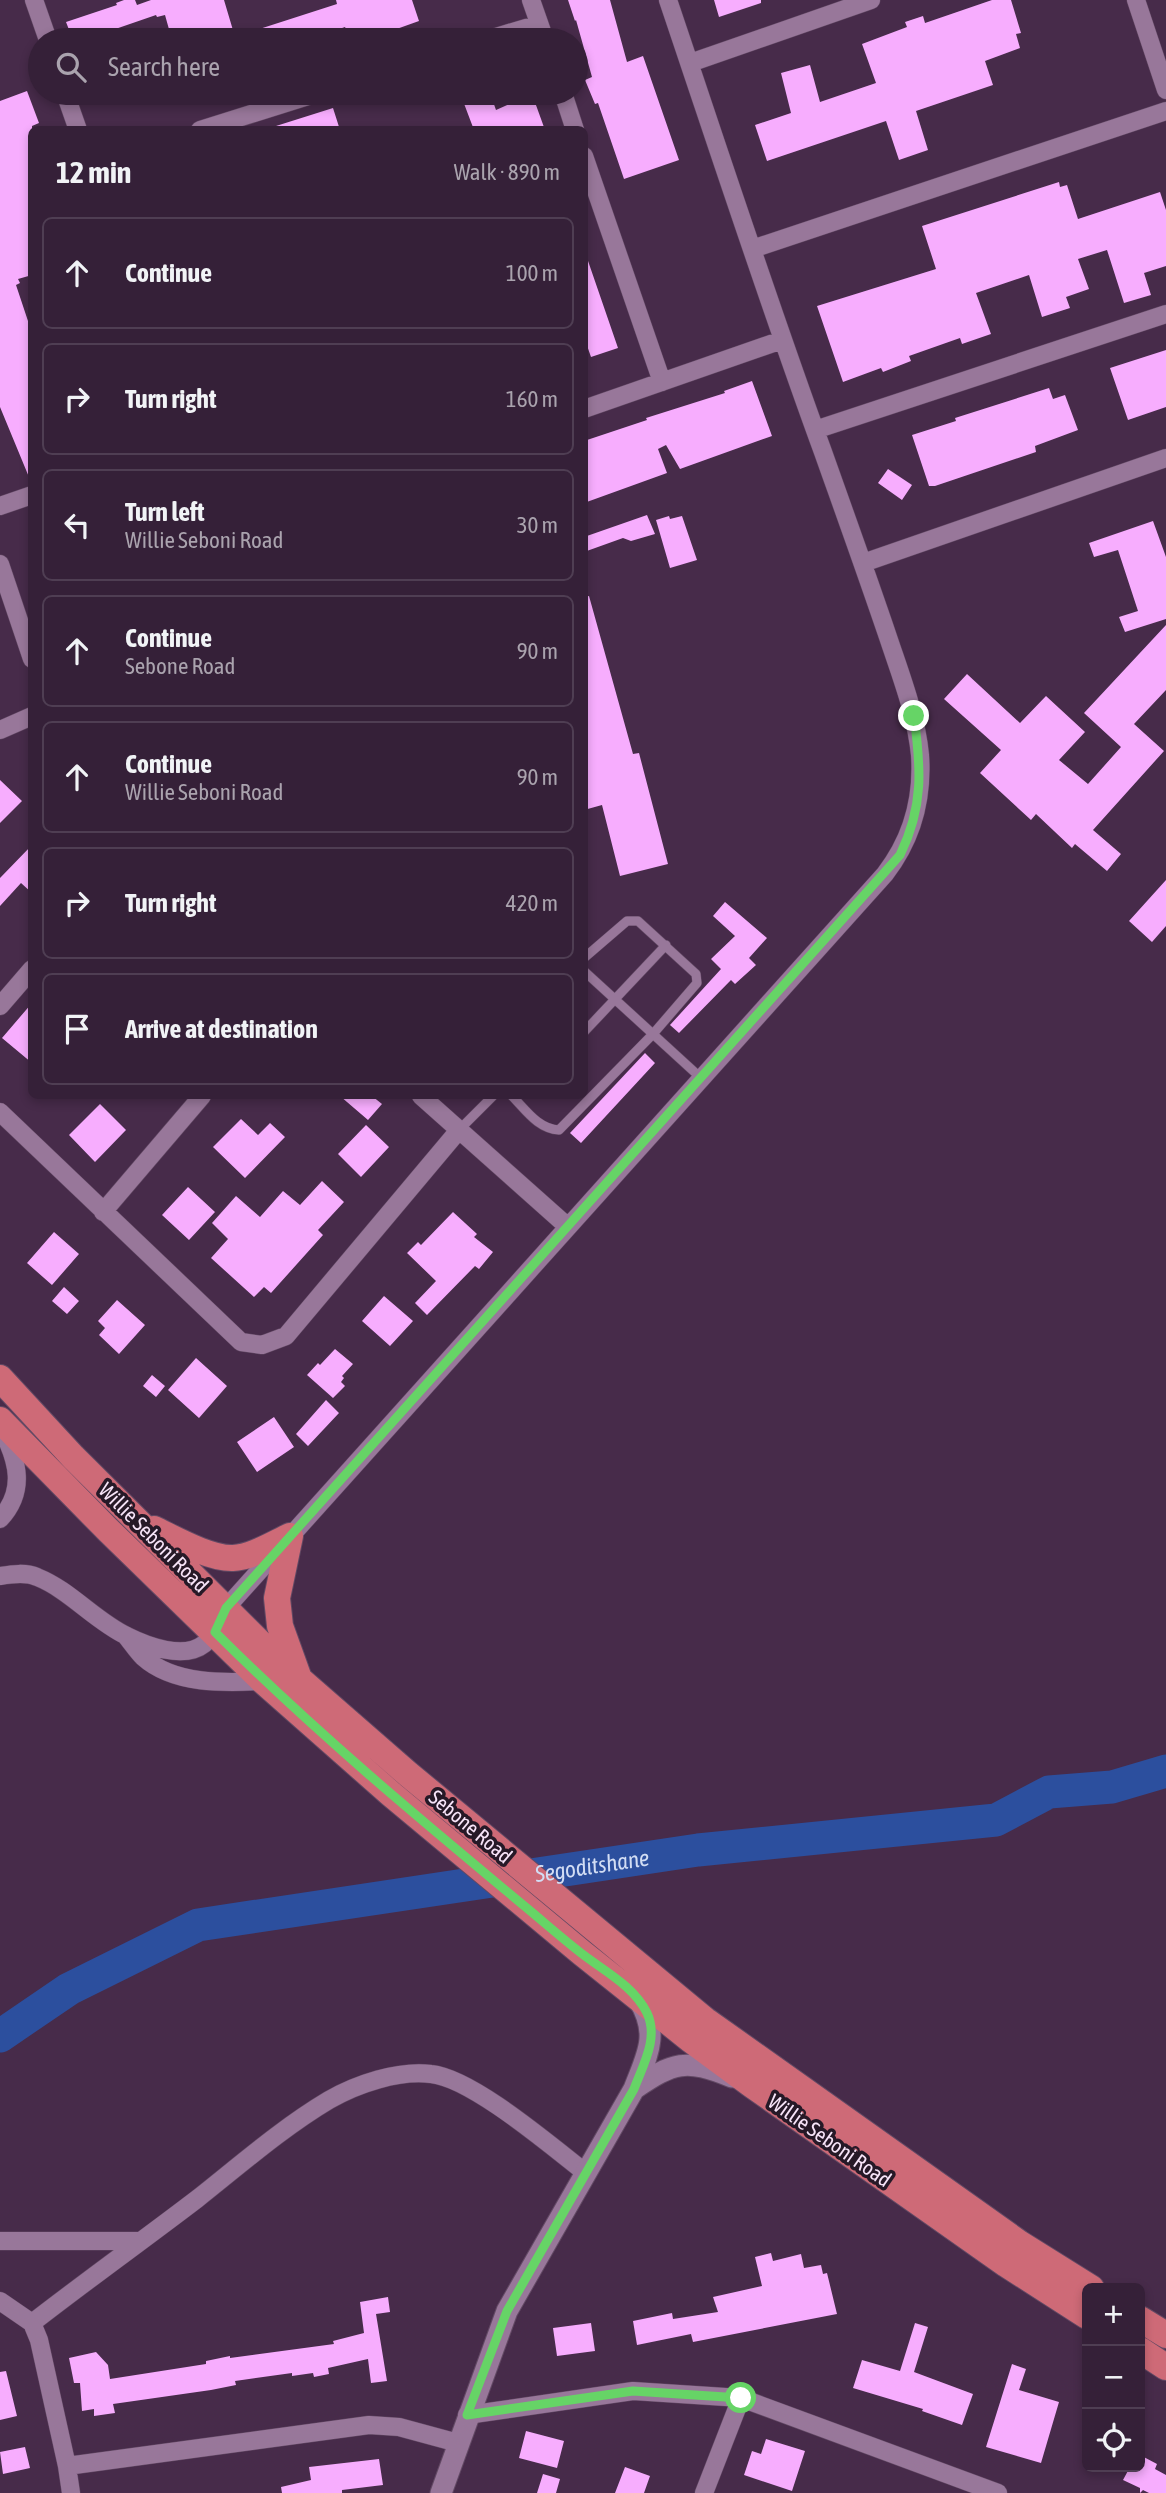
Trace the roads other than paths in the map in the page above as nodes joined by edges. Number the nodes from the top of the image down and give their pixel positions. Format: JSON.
{"nodes":[{"id":1,"x":34,"y":0,"type":"edge"},
{"id":2,"x":531,"y":0,"type":"edge"},
{"id":3,"x":668,"y":0,"type":"edge"},
{"id":4,"x":871,"y":0,"type":"edge"},
{"id":5,"x":1136,"y":0,"type":"edge"},
{"id":6,"x":44,"y":28,"type":"edge"},
{"id":7,"x":541,"y":28,"type":"edge"},
{"id":8,"x":690,"y":63,"type":"junction"},
{"id":9,"x":1166,"y":90,"type":"edge"},
{"id":10,"x":69,"y":105,"type":"edge"},
{"id":11,"x":279,"y":105,"type":"edge"},
{"id":12,"x":567,"y":105,"type":"edge"},
{"id":13,"x":1166,"y":111,"type":"edge"},
{"id":14,"x":77,"y":126,"type":"edge"},
{"id":15,"x":213,"y":126,"type":"edge"},
{"id":16,"x":574,"y":126,"type":"edge"},
{"id":17,"x":588,"y":178,"type":"edge"},
{"id":18,"x":593,"y":205,"type":"edge"},
{"id":19,"x":752,"y":249,"type":"junction"},
{"id":20,"x":1166,"y":314,"type":"edge"},
{"id":21,"x":782,"y":340,"type":"junction"},
{"id":22,"x":662,"y":382,"type":"junction"},
{"id":23,"x":588,"y":409,"type":"edge"},
{"id":24,"x":815,"y":430,"type":"junction"},
{"id":25,"x":1166,"y":458,"type":"edge"},
{"id":26,"x":28,"y":496,"type":"edge"},
{"id":27,"x":0,"y":506,"type":"edge"},
{"id":28,"x":863,"y":563,"type":"junction"},
{"id":29,"x":0,"y":564,"type":"edge"},
{"id":30,"x":28,"y":647,"type":"edge"},
{"id":31,"x":28,"y":718,"type":"edge"},
{"id":32,"x":0,"y":730,"type":"edge"},
{"id":33,"x":666,"y":945,"type":"junction"},
{"id":34,"x":588,"y":955,"type":"edge"},
{"id":35,"x":28,"y":974,"type":"edge"},
{"id":36,"x":588,"y":975,"type":"edge"},
{"id":37,"x":616,"y":1000,"type":"junction"},
{"id":38,"x":0,"y":1006,"type":"edge"},
{"id":39,"x":588,"y":1028,"type":"edge"},
{"id":40,"x":653,"y":1034,"type":"junction"},
{"id":41,"x":701,"y":1078,"type":"junction"},
{"id":42,"x":199,"y":1099,"type":"edge"},
{"id":43,"x":424,"y":1099,"type":"edge"},
{"id":44,"x":490,"y":1099,"type":"edge"},
{"id":45,"x":519,"y":1099,"type":"edge"},
{"id":46,"x":0,"y":1112,"type":"edge"},
{"id":47,"x":459,"y":1130,"type":"junction"},
{"id":48,"x":103,"y":1212,"type":"junction"},
{"id":49,"x":567,"y":1226,"type":"junction"},
{"id":50,"x":0,"y":1378,"type":"edge"},
{"id":51,"x":0,"y":1420,"type":"edge"},
{"id":52,"x":0,"y":1427,"type":"edge"},
{"id":53,"x":0,"y":1519,"type":"edge"},
{"id":54,"x":137,"y":1521,"type":"junction"},
{"id":55,"x":290,"y":1536,"type":"junction"},
{"id":56,"x":0,"y":1576,"type":"edge"},
{"id":57,"x":226,"y":1608,"type":"junction"},
{"id":58,"x":215,"y":1632,"type":"junction"},
{"id":59,"x":126,"y":1636,"type":"junction"},
{"id":60,"x":299,"y":1679,"type":"junction"},
{"id":61,"x":263,"y":1681,"type":"junction"},
{"id":62,"x":408,"y":1774,"type":"joint"},
{"id":63,"x":391,"y":1794,"type":"joint"},
{"id":64,"x":598,"y":1932,"type":"joint"},
{"id":65,"x":582,"y":1953,"type":"joint"},
{"id":66,"x":636,"y":1995,"type":"junction"},
{"id":67,"x":752,"y":2085,"type":"junction"},
{"id":68,"x":634,"y":2089,"type":"junction"},
{"id":69,"x":586,"y":2173,"type":"junction"},
{"id":70,"x":0,"y":2241,"type":"edge"},
{"id":71,"x":141,"y":2241,"type":"junction"},
{"id":72,"x":1083,"y":2283,"type":"edge"},
{"id":73,"x":0,"y":2301,"type":"edge"},
{"id":74,"x":1082,"y":2313,"type":"edge"},
{"id":75,"x":1145,"y":2322,"type":"edge"},
{"id":76,"x":32,"y":2323,"type":"junction"},
{"id":77,"x":1166,"y":2335,"type":"edge"},
{"id":78,"x":1145,"y":2353,"type":"edge"},
{"id":79,"x":1166,"y":2367,"type":"edge"},
{"id":80,"x":741,"y":2398,"type":"junction"},
{"id":81,"x":467,"y":2415,"type":"junction"},
{"id":82,"x":458,"y":2443,"type":"junction"},
{"id":83,"x":66,"y":2466,"type":"junction"},
{"id":84,"x":71,"y":2493,"type":"edge"},
{"id":85,"x":441,"y":2493,"type":"edge"},
{"id":86,"x":704,"y":2493,"type":"edge"},
{"id":87,"x":998,"y":2493,"type":"edge"}],
"edges":[{"from":1,"to":6,"type":"street"},
{"from":2,"to":7,"type":"street"},
{"from":3,"to":8,"type":"street"},
{"from":4,"to":8,"type":"street"},
{"from":5,"to":9,"type":"street"},
{"from":8,"to":19,"type":"street"},
{"from":10,"to":14,"type":"street"},
{"from":11,"to":15,"type":"street"},
{"from":12,"to":16,"type":"street"},
{"from":13,"to":19,"type":"street"},
{"from":17,"to":18,"type":"street"},
{"from":18,"to":22,"type":"street"},
{"from":19,"to":21,"type":"street"},
{"from":20,"to":24,"type":"street"},
{"from":21,"to":22,"type":"street"},
{"from":21,"to":24,"type":"street"},
{"from":22,"to":23,"type":"street"},
{"from":24,"to":28,"type":"street"},
{"from":25,"to":28,"type":"street"},
{"from":26,"to":27,"type":"street"},
{"from":28,"to":41,"type":"street"},
{"from":29,"to":30,"type":"street"},
{"from":31,"to":32,"type":"street"},
{"from":33,"to":34,"type":"lane"},
{"from":33,"to":37,"type":"lane"},
{"from":33,"to":40,"type":"lane"},
{"from":35,"to":38,"type":"street"},
{"from":36,"to":37,"type":"lane"},
{"from":37,"to":39,"type":"lane"},
{"from":37,"to":40,"type":"lane"},
{"from":40,"to":41,"type":"lane"},
{"from":40,"to":45,"type":"lane"},
{"from":41,"to":49,"type":"street"},
{"from":42,"to":48,"type":"street"},
{"from":43,"to":47,"type":"street"},
{"from":44,"to":47,"type":"lane"},
{"from":46,"to":48,"type":"street"},
{"from":47,"to":48,"type":"street"},
{"from":47,"to":49,"type":"street"},
{"from":49,"to":55,"type":"street"},
{"from":50,"to":54,"type":"main road","name":"Willie Seboni Road"},
{"from":51,"to":58,"type":"main road","name":"Willie Seboni Road"},
{"from":52,"to":53,"type":"street"},
{"from":54,"to":55,"type":"main road"},
{"from":54,"to":57,"type":"main road","name":"Willie Seboni Road"},
{"from":55,"to":57,"type":"street"},
{"from":55,"to":60,"type":"main road"},
{"from":56,"to":59,"type":"street"},
{"from":57,"to":58,"type":"street"},
{"from":57,"to":60,"type":"main road","name":"Willie Seboni Road"},
{"from":58,"to":59,"type":"street"},
{"from":58,"to":61,"type":"main road","name":"Willie Seboni Road"},
{"from":59,"to":61,"type":"street"},
{"from":60,"to":62,"type":"main road","name":"Willie Seboni Road"},
{"from":61,"to":63,"type":"main road","name":"Willie Seboni Road"},
{"from":62,"to":64,"type":"main road","name":"Sebone Road"},
{"from":63,"to":65,"type":"main road","name":"Sebone Road"},
{"from":64,"to":72,"type":"main road","name":"Willie Seboni Road"},
{"from":65,"to":66,"type":"main road","name":"Willie Seboni Road"},
{"from":66,"to":67,"type":"main road","name":"Willie Seboni Road"},
{"from":66,"to":68,"type":"street"},
{"from":67,"to":68,"type":"street"},
{"from":67,"to":74,"type":"main road","name":"Willie Seboni Road"},
{"from":68,"to":69,"type":"street"},
{"from":69,"to":71,"type":"street"},
{"from":69,"to":81,"type":"street"},
{"from":70,"to":71,"type":"street"},
{"from":71,"to":76,"type":"street"},
{"from":73,"to":76,"type":"street"},
{"from":75,"to":77,"type":"main road"},
{"from":76,"to":83,"type":"street"},
{"from":78,"to":79,"type":"main road"},
{"from":80,"to":81,"type":"street"},
{"from":80,"to":86,"type":"street"},
{"from":80,"to":87,"type":"street"},
{"from":81,"to":82,"type":"street"},
{"from":82,"to":83,"type":"street"},
{"from":82,"to":85,"type":"street"},
{"from":83,"to":84,"type":"street"}]}
